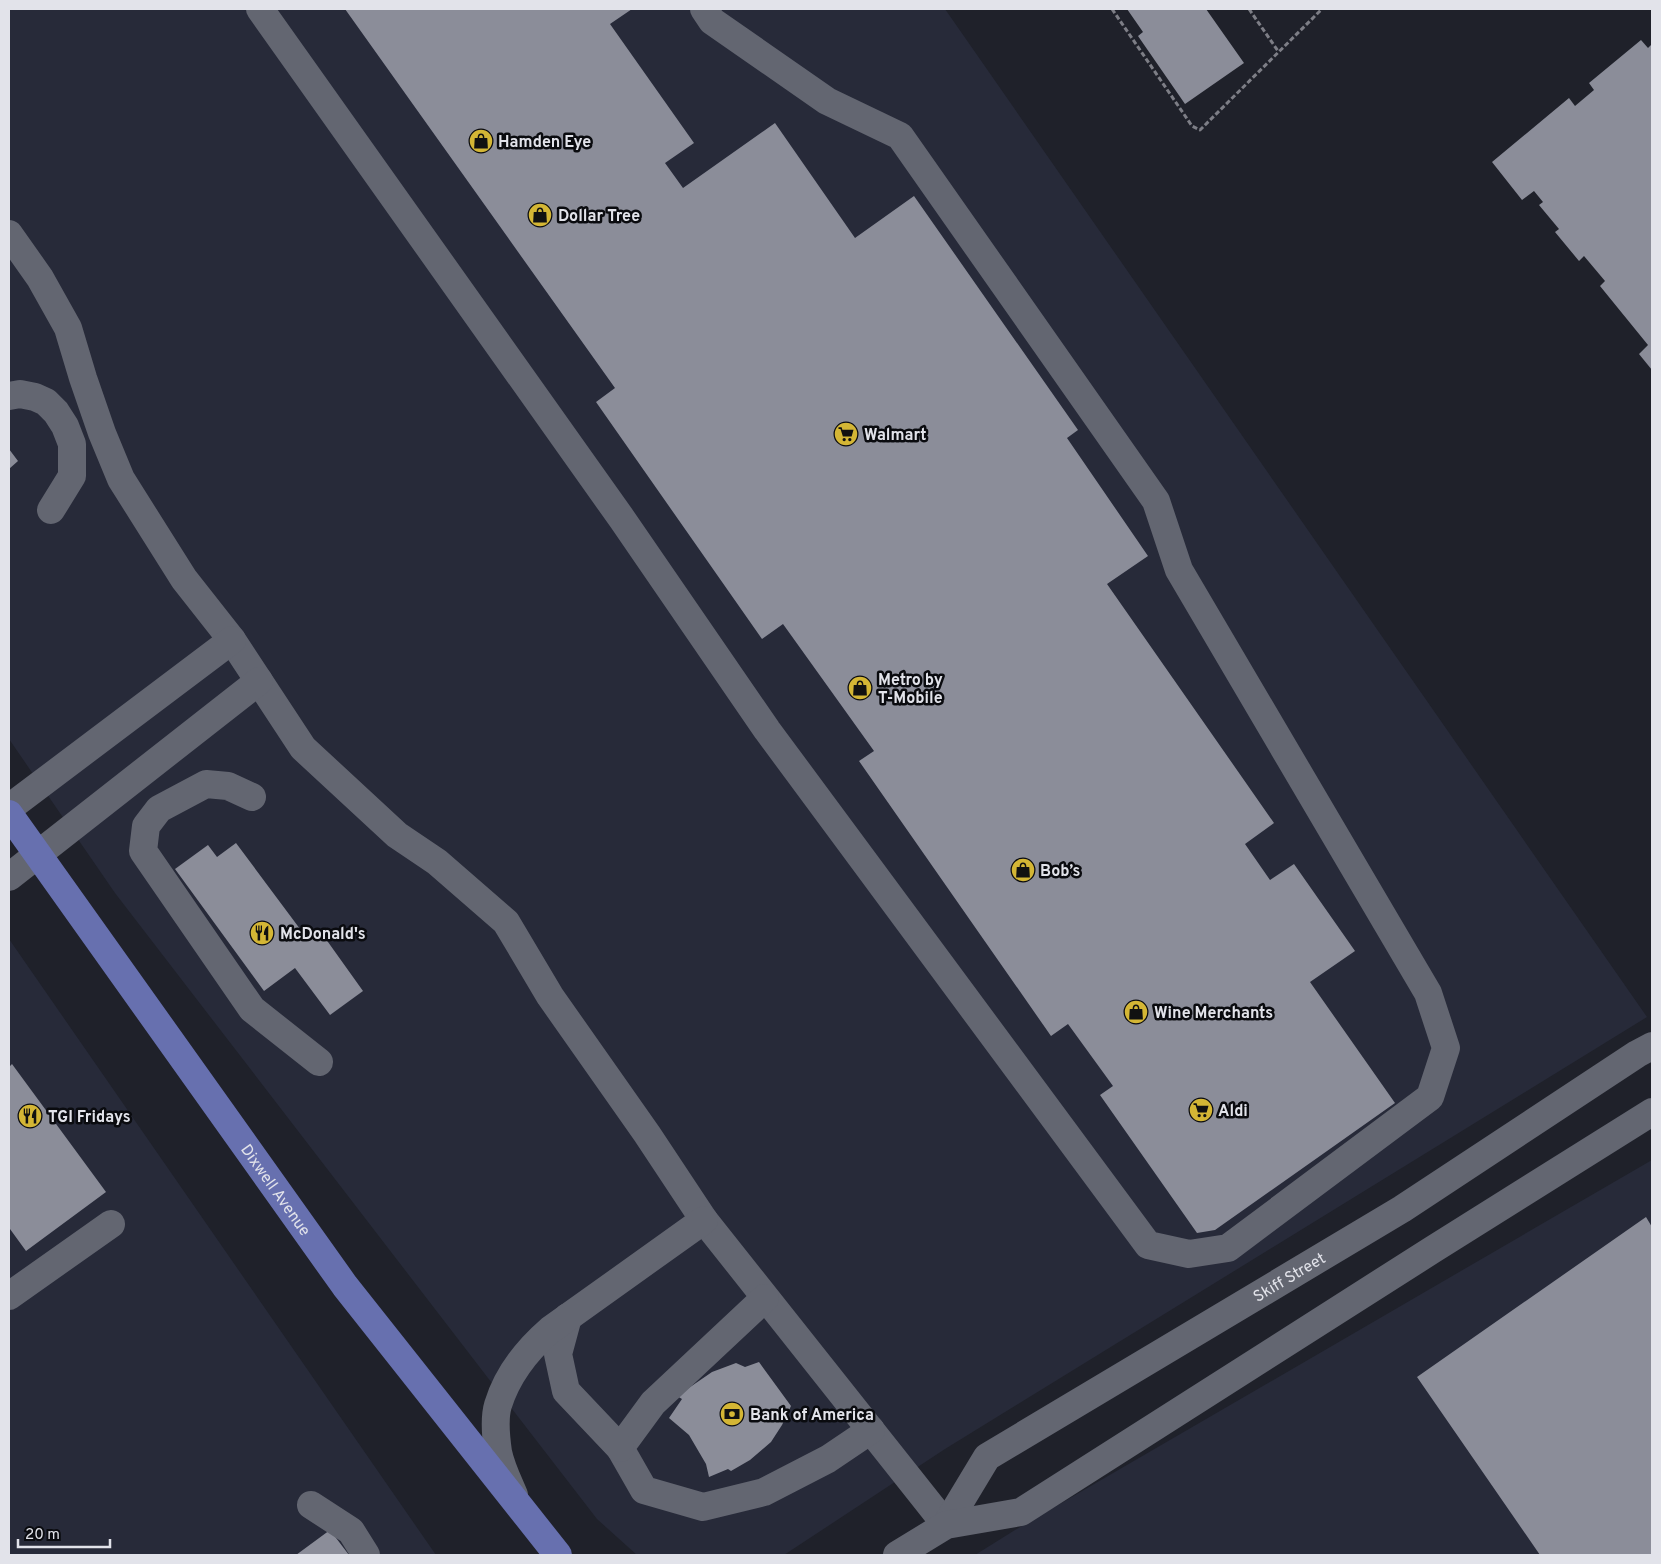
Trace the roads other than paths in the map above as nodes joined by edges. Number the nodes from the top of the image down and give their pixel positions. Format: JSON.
{"nodes":[{"id":1,"x":260,"y":9,"type":"edge"},
{"id":2,"x":704,"y":9,"type":"edge"},
{"id":3,"x":9,"y":234,"type":"edge"},
{"id":4,"x":9,"y":396,"type":"edge"},
{"id":5,"x":51,"y":510,"type":"dead end"},
{"id":6,"x":232,"y":640,"type":"junction"},
{"id":7,"x":259,"y":680,"type":"junction"},
{"id":8,"x":252,"y":797,"type":"dead end"},
{"id":9,"x":9,"y":808,"type":"edge"},
{"id":10,"x":9,"y":814,"type":"edge"},
{"id":11,"x":37,"y":855,"type":"junction"},
{"id":12,"x":9,"y":877,"type":"edge"},
{"id":13,"x":1652,"y":1046,"type":"edge"},
{"id":14,"x":319,"y":1062,"type":"dead end"},
{"id":15,"x":1652,"y":1112,"type":"edge"},
{"id":16,"x":704,"y":1220,"type":"junction"},
{"id":17,"x":111,"y":1224,"type":"dead end"},
{"id":18,"x":9,"y":1296,"type":"edge"},
{"id":19,"x":765,"y":1298,"type":"junction"},
{"id":20,"x":568,"y":1317,"type":"junction"},
{"id":21,"x":871,"y":1430,"type":"junction"},
{"id":22,"x":620,"y":1448,"type":"junction"},
{"id":23,"x":311,"y":1505,"type":"dead end"},
{"id":24,"x":521,"y":1510,"type":"junction"},
{"id":25,"x":946,"y":1525,"type":"junction"},
{"id":26,"x":366,"y":1555,"type":"edge"},
{"id":27,"x":558,"y":1555,"type":"edge"},
{"id":28,"x":897,"y":1555,"type":"edge"}],
"edges":[{"from":1,"to":2,"type":"street"},
{"from":3,"to":6,"type":"street"},
{"from":4,"to":5,"type":"street"},
{"from":6,"to":7,"type":"street"},
{"from":6,"to":9,"type":"street"},
{"from":7,"to":11,"type":"street"},
{"from":7,"to":16,"type":"street"},
{"from":8,"to":14,"type":"street"},
{"from":10,"to":11,"type":"main road","name":"Dixwell Avenue"},
{"from":11,"to":12,"type":"street"},
{"from":11,"to":24,"type":"main road","name":"Dixwell Avenue"},
{"from":13,"to":25,"type":"street","name":"Skiff Street"},
{"from":15,"to":25,"type":"street","name":"Skiff Street"},
{"from":16,"to":19,"type":"street"},
{"from":16,"to":20,"type":"street"},
{"from":17,"to":18,"type":"street"},
{"from":19,"to":21,"type":"street"},
{"from":19,"to":22,"type":"street"},
{"from":20,"to":22,"type":"street"},
{"from":20,"to":24,"type":"street"},
{"from":21,"to":22,"type":"street"},
{"from":21,"to":25,"type":"street"},
{"from":23,"to":26,"type":"street"},
{"from":24,"to":27,"type":"main road","name":"Dixwell Avenue"},
{"from":25,"to":28,"type":"street","name":"Skiff Street"}]}
